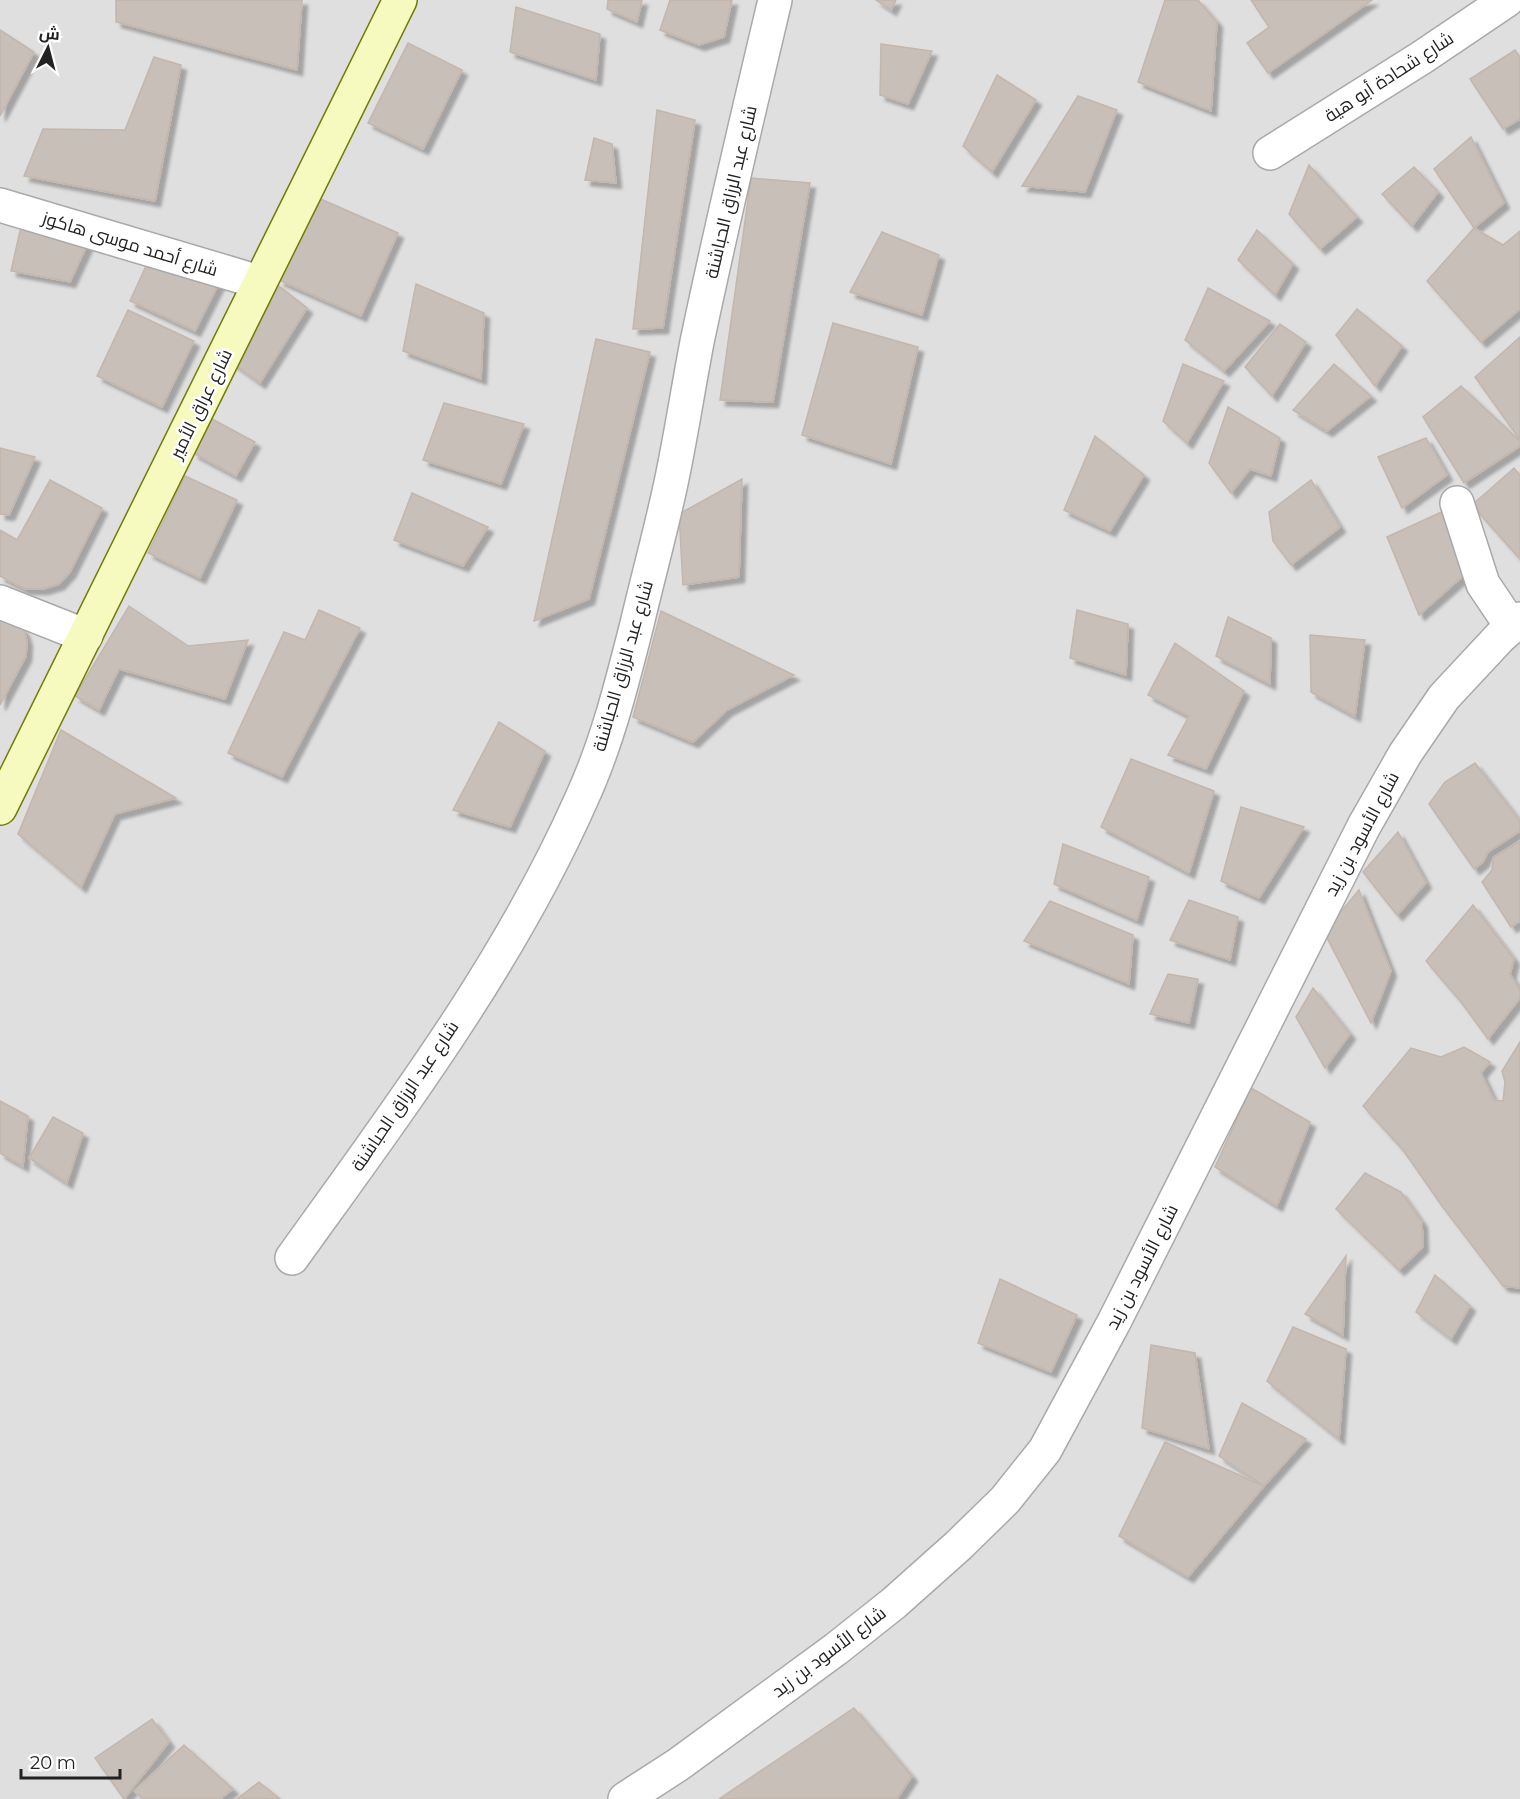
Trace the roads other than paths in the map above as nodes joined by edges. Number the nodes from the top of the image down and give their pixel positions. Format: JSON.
{"nodes":[{"id":1,"x":400,"y":0,"type":"edge"},
{"id":2,"x":775,"y":0,"type":"edge"},
{"id":3,"x":1507,"y":0,"type":"edge"},
{"id":4,"x":1270,"y":153,"type":"dead end"},
{"id":5,"x":0,"y":205,"type":"edge"},
{"id":6,"x":259,"y":282,"type":"junction"},
{"id":7,"x":1457,"y":503,"type":"dead end"},
{"id":8,"x":0,"y":602,"type":"edge"},
{"id":9,"x":1516,"y":623,"type":"edge"},
{"id":10,"x":86,"y":636,"type":"junction"},
{"id":11,"x":0,"y":807,"type":"edge"},
{"id":12,"x":292,"y":1258,"type":"dead end"},
{"id":13,"x":625,"y":1799,"type":"edge"}],
"edges":[{"from":1,"to":6,"type":"main road","name":"شارع عراق الأمير"},
{"from":2,"to":12,"type":"street","name":"شارع عبد الرزاق الحباشنة"},
{"from":3,"to":4,"type":"street","name":"شارع شحادة أبو هية"},
{"from":5,"to":6,"type":"street","name":"شارع أحمد موسى هاكوز"},
{"from":6,"to":10,"type":"main road","name":"شارع عراق الأمير"},
{"from":7,"to":9,"type":"street"},
{"from":8,"to":10,"type":"street"},
{"from":9,"to":13,"type":"street","name":"شارع الأسود بن زيد"},
{"from":10,"to":11,"type":"main road","name":"شارع عراق الأمير"}]}
